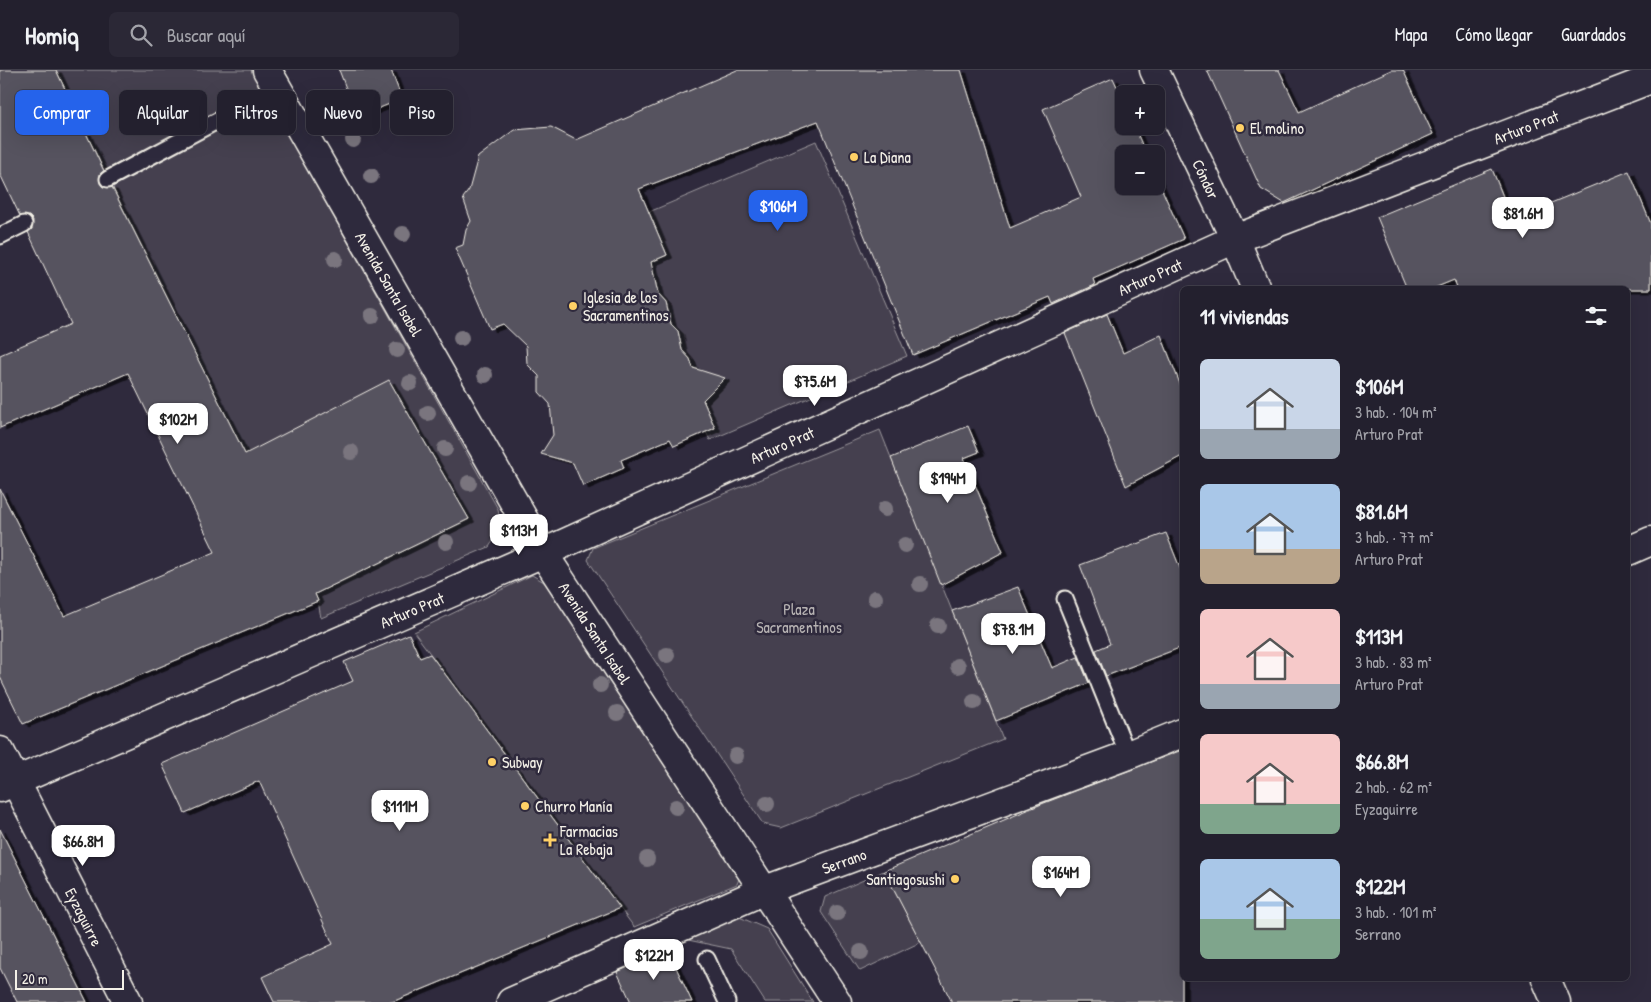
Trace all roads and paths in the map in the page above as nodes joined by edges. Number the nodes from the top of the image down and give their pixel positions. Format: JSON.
{"nodes":[{"id":1,"x":1154,"y":70,"type":"edge"},
{"id":2,"x":1651,"y":79,"type":"edge"},
{"id":3,"x":272,"y":80,"type":"edge"},
{"id":4,"x":108,"y":179,"type":"dead end"},
{"id":5,"x":24,"y":224,"type":"dead end"},
{"id":6,"x":0,"y":236,"type":"edge"},
{"id":7,"x":1235,"y":239,"type":"junction"},
{"id":8,"x":1255,"y":286,"type":"edge"},
{"id":9,"x":1651,"y":542,"type":"edge"},
{"id":10,"x":1630,"y":550,"type":"edge"},
{"id":11,"x":543,"y":554,"type":"junction"},
{"id":12,"x":1065,"y":599,"type":"dead end"},
{"id":13,"x":1180,"y":734,"type":"edge"},
{"id":14,"x":0,"y":751,"type":"edge"},
{"id":15,"x":1128,"y":755,"type":"junction"},
{"id":16,"x":8,"y":785,"type":"edge"},
{"id":17,"x":765,"y":890,"type":"junction"},
{"id":18,"x":708,"y":959,"type":"dead end"},
{"id":19,"x":1547,"y":981,"type":"edge"},
{"id":20,"x":128,"y":1002,"type":"edge"},
{"id":21,"x":511,"y":1002,"type":"edge"},
{"id":22,"x":727,"y":1002,"type":"edge"},
{"id":23,"x":837,"y":1002,"type":"edge"},
{"id":24,"x":1556,"y":1002,"type":"edge"}],
"edges":[{"from":1,"to":7,"type":"street","name":"Cóndor"},
{"from":2,"to":7,"type":"street","name":"Arturo Prat"},
{"from":3,"to":4,"type":"lane"},
{"from":3,"to":11,"type":"street","name":"Avenida Santa Isabel"},
{"from":5,"to":6,"type":"lane"},
{"from":7,"to":8,"type":"street","name":"Cóndor"},
{"from":7,"to":11,"type":"street","name":"Arturo Prat"},
{"from":9,"to":10,"type":"street"},
{"from":11,"to":16,"type":"street","name":"Arturo Prat"},
{"from":11,"to":17,"type":"street","name":"Avenida Santa Isabel"},
{"from":12,"to":15,"type":"lane"},
{"from":13,"to":15,"type":"street","name":"Serrano"},
{"from":14,"to":16,"type":"street","name":"Eyzaguirre"},
{"from":15,"to":17,"type":"street","name":"Serrano"},
{"from":16,"to":20,"type":"street","name":"Eyzaguirre"},
{"from":17,"to":21,"type":"street","name":"Serrano"},
{"from":17,"to":23,"type":"street","name":"Avenida Santa Isabel"},
{"from":18,"to":22,"type":"lane"},
{"from":19,"to":24,"type":"street"}]}
